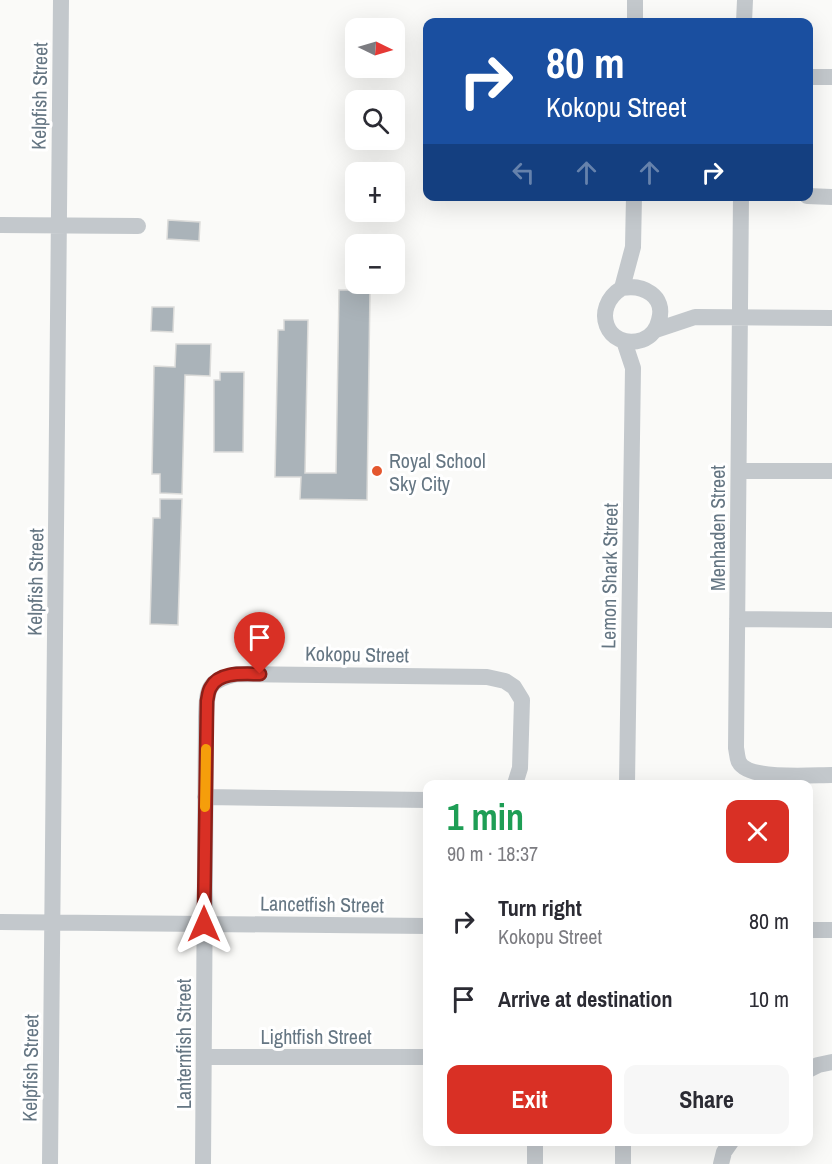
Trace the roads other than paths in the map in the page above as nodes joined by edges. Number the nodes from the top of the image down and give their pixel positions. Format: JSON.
{"nodes":[{"id":1,"x":61,"y":0,"type":"edge"},
{"id":2,"x":635,"y":0,"type":"edge"},
{"id":3,"x":745,"y":0,"type":"edge"},
{"id":4,"x":635,"y":18,"type":"edge"},
{"id":5,"x":744,"y":18,"type":"edge"},
{"id":6,"x":813,"y":77,"type":"edge"},
{"id":7,"x":832,"y":77,"type":"edge"},
{"id":8,"x":813,"y":196,"type":"edge"},
{"id":9,"x":832,"y":197,"type":"edge"},
{"id":10,"x":634,"y":201,"type":"edge"},
{"id":11,"x":741,"y":201,"type":"edge"},
{"id":12,"x":0,"y":225,"type":"edge"},
{"id":13,"x":59,"y":225,"type":"junction"},
{"id":14,"x":138,"y":226,"type":"dead end"},
{"id":15,"x":633,"y":247,"type":"junction"},
{"id":16,"x":622,"y":288,"type":"junction"},
{"id":17,"x":644,"y":288,"type":"junction"},
{"id":18,"x":659,"y":306,"type":"junction"},
{"id":19,"x":695,"y":317,"type":"junction"},
{"id":20,"x":740,"y":317,"type":"junction"},
{"id":21,"x":832,"y":318,"type":"edge"},
{"id":22,"x":651,"y":335,"type":"junction"},
{"id":23,"x":624,"y":341,"type":"junction"},
{"id":24,"x":633,"y":368,"type":"junction"},
{"id":25,"x":739,"y":471,"type":"junction"},
{"id":26,"x":832,"y":471,"type":"edge"},
{"id":27,"x":737,"y":619,"type":"junction"},
{"id":28,"x":832,"y":620,"type":"edge"},
{"id":29,"x":832,"y":775,"type":"edge"},
{"id":30,"x":516,"y":780,"type":"edge"},
{"id":31,"x":627,"y":780,"type":"edge"},
{"id":32,"x":206,"y":797,"type":"junction"},
{"id":33,"x":423,"y":800,"type":"edge"},
{"id":34,"x":0,"y":922,"type":"edge"},
{"id":35,"x":53,"y":922,"type":"junction"},
{"id":36,"x":204,"y":924,"type":"junction"},
{"id":37,"x":423,"y":926,"type":"edge"},
{"id":38,"x":813,"y":930,"type":"edge"},
{"id":39,"x":832,"y":930,"type":"edge"},
{"id":40,"x":204,"y":1057,"type":"junction"},
{"id":41,"x":423,"y":1057,"type":"edge"},
{"id":42,"x":832,"y":1062,"type":"edge"},
{"id":43,"x":813,"y":1068,"type":"edge"},
{"id":44,"x":535,"y":1146,"type":"edge"},
{"id":45,"x":623,"y":1146,"type":"edge"},
{"id":46,"x":728,"y":1146,"type":"edge"},
{"id":47,"x":50,"y":1164,"type":"edge"},
{"id":48,"x":203,"y":1164,"type":"edge"},
{"id":49,"x":535,"y":1164,"type":"edge"},
{"id":50,"x":623,"y":1164,"type":"edge"},
{"id":51,"x":721,"y":1164,"type":"edge"}],
"edges":[{"from":1,"to":13,"type":"street","name":"Kelpfish Street"},
{"from":2,"to":4,"type":"street"},
{"from":3,"to":5,"type":"street"},
{"from":6,"to":7,"type":"street"},
{"from":8,"to":9,"type":"street"},
{"from":10,"to":15,"type":"street","name":"Lemon Shark Street"},
{"from":11,"to":20,"type":"street","name":"Menhaden Street"},
{"from":12,"to":13,"type":"street"},
{"from":13,"to":14,"type":"street"},
{"from":13,"to":35,"type":"street","name":"Kelpfish Street"},
{"from":15,"to":16,"type":"street","name":"Lemon Shark Street"},
{"from":15,"to":17,"type":"street","name":"Lemon Shark Street"},
{"from":16,"to":17,"type":"street"},
{"from":16,"to":23,"type":"street","name":"Lemon Shark Street"},
{"from":17,"to":18,"type":"street","name":"Lemon Shark Street"},
{"from":18,"to":19,"type":"street"},
{"from":18,"to":22,"type":"street","name":"Lemon Shark Street"},
{"from":19,"to":20,"type":"street"},
{"from":19,"to":22,"type":"street"},
{"from":20,"to":21,"type":"street"},
{"from":20,"to":25,"type":"street","name":"Menhaden Street"},
{"from":22,"to":23,"type":"street"},
{"from":22,"to":24,"type":"street","name":"Lemon Shark Street"},
{"from":23,"to":24,"type":"street","name":"Lemon Shark Street"},
{"from":24,"to":31,"type":"street","name":"Lemon Shark Street"},
{"from":25,"to":26,"type":"street"},
{"from":25,"to":27,"type":"street","name":"Menhaden Street"},
{"from":27,"to":28,"type":"street"},
{"from":27,"to":29,"type":"street","name":"Menhaden Street"},
{"from":30,"to":32,"type":"street","name":"Kokopu Street"},
{"from":32,"to":33,"type":"street"},
{"from":32,"to":36,"type":"street","name":"Kokopu Street"},
{"from":34,"to":35,"type":"street","name":"Lancetfish Street"},
{"from":35,"to":36,"type":"street","name":"Lancetfish Street"},
{"from":35,"to":47,"type":"street","name":"Kelpfish Street"},
{"from":36,"to":37,"type":"street","name":"Lancetfish Street"},
{"from":36,"to":40,"type":"street","name":"Lanternfish Street"},
{"from":38,"to":39,"type":"street"},
{"from":40,"to":41,"type":"street","name":"Lightfish Street"},
{"from":40,"to":48,"type":"street","name":"Lanternfish Street"},
{"from":42,"to":43,"type":"street"},
{"from":44,"to":49,"type":"street"},
{"from":45,"to":50,"type":"street"},
{"from":46,"to":51,"type":"street"}]}
